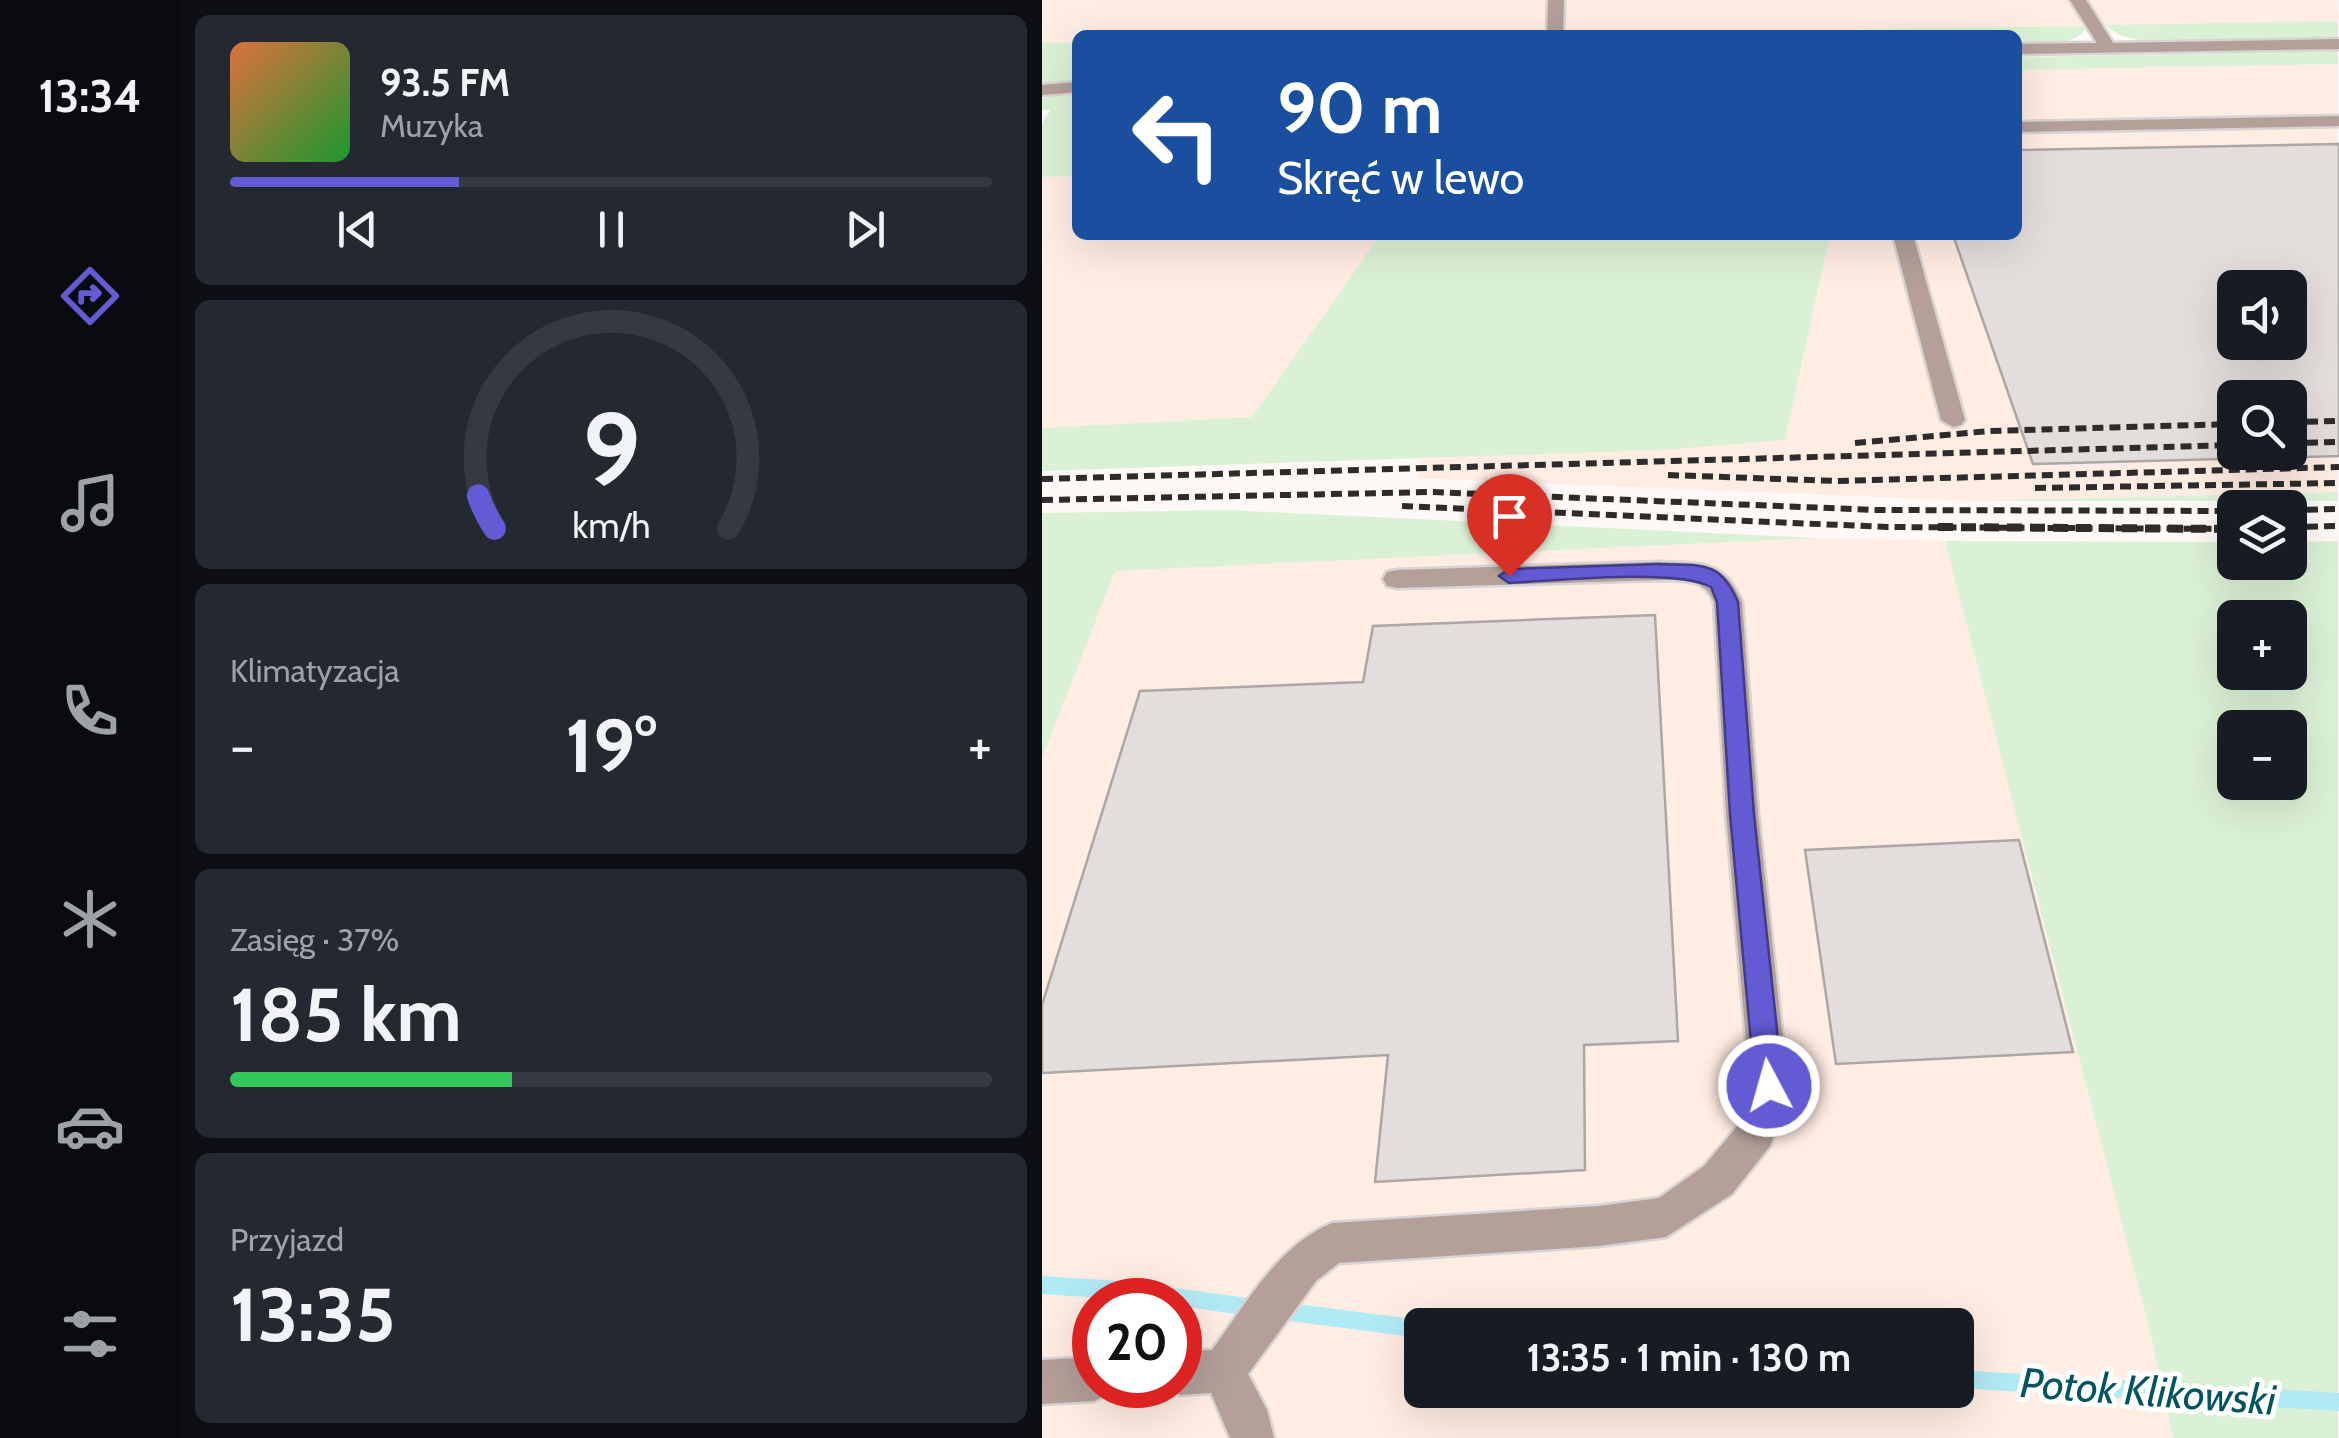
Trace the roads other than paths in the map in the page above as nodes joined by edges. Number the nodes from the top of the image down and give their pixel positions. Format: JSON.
{"nodes":[{"id":1,"x":1556,"y":0,"type":"edge"},
{"id":2,"x":2078,"y":0,"type":"edge"},
{"id":3,"x":1554,"y":30,"type":"edge"},
{"id":4,"x":2338,"y":44,"type":"edge"},
{"id":5,"x":2108,"y":48,"type":"junction"},
{"id":6,"x":2022,"y":49,"type":"edge"},
{"id":7,"x":1072,"y":87,"type":"edge"},
{"id":8,"x":1042,"y":90,"type":"edge"},
{"id":9,"x":2338,"y":121,"type":"edge"},
{"id":10,"x":2022,"y":127,"type":"edge"},
{"id":11,"x":1905,"y":240,"type":"edge"},
{"id":12,"x":1953,"y":420,"type":"dead end"},
{"id":13,"x":1397,"y":579,"type":"dead end"},
{"id":14,"x":1202,"y":1371,"type":"edge"},
{"id":15,"x":1202,"y":1373,"type":"edge"},
{"id":16,"x":1072,"y":1380,"type":"edge"},
{"id":17,"x":1042,"y":1382,"type":"edge"},
{"id":18,"x":1252,"y":1438,"type":"edge"}],
"edges":[{"from":1,"to":3,"type":"lane"},
{"from":2,"to":5,"type":"lane"},
{"from":4,"to":5,"type":"lane"},
{"from":5,"to":6,"type":"lane"},
{"from":7,"to":8,"type":"lane"},
{"from":9,"to":10,"type":"lane"},
{"from":11,"to":12,"type":"lane"},
{"from":13,"to":14,"type":"lane"},
{"from":15,"to":18,"type":"lane"},
{"from":16,"to":17,"type":"lane"}]}
